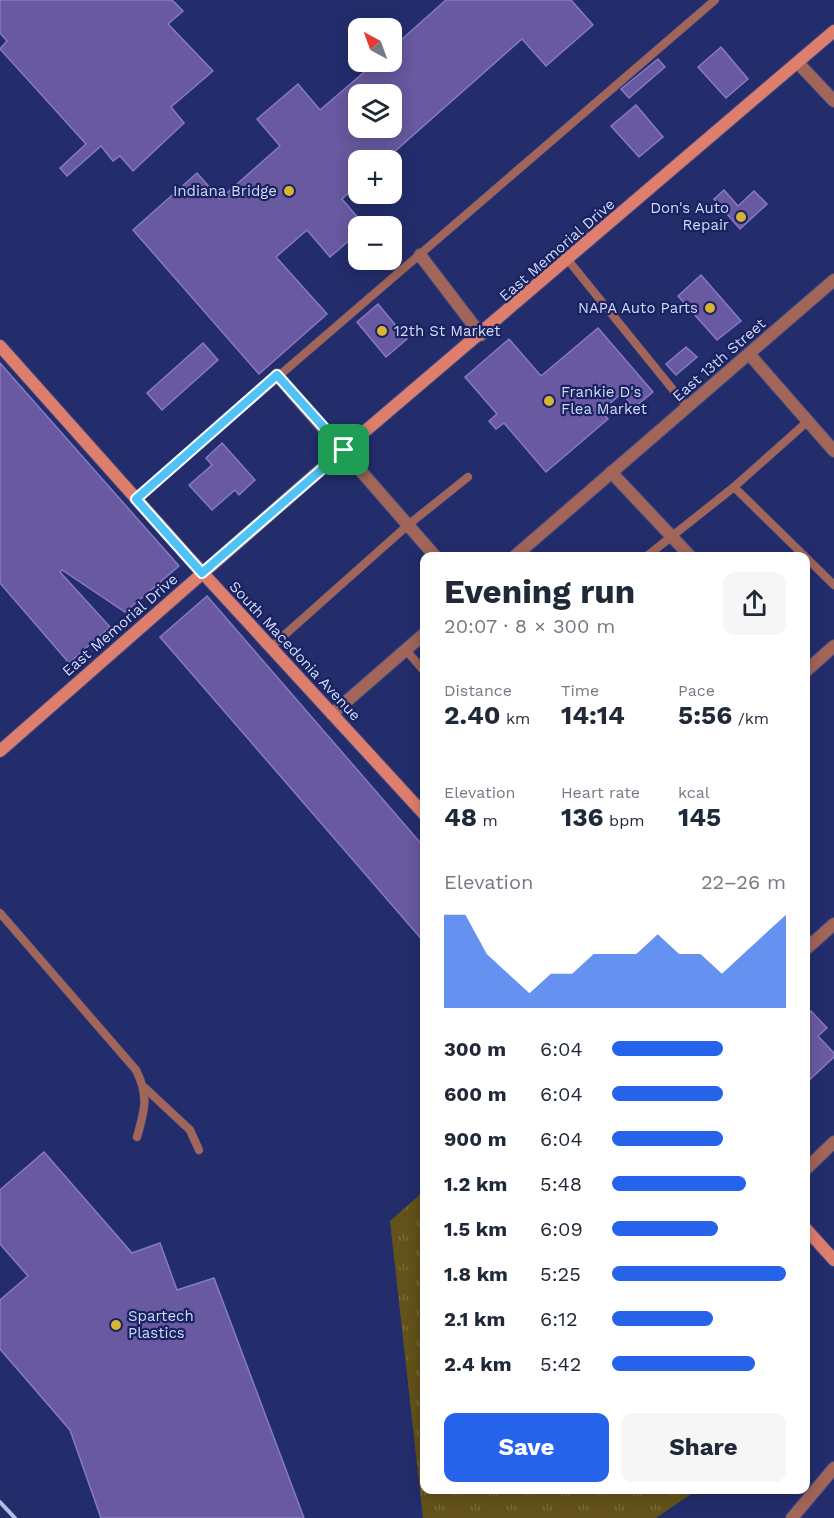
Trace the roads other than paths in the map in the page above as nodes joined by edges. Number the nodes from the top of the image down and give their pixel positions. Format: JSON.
{"nodes":[{"id":1,"x":715,"y":0,"type":"edge"},
{"id":2,"x":834,"y":32,"type":"edge"},
{"id":3,"x":798,"y":63,"type":"junction"},
{"id":4,"x":834,"y":101,"type":"edge"},
{"id":5,"x":420,"y":255,"type":"junction"},
{"id":6,"x":568,"y":260,"type":"junction"},
{"id":7,"x":834,"y":280,"type":"edge"},
{"id":8,"x":481,"y":335,"type":"junction"},
{"id":9,"x":0,"y":346,"type":"edge"},
{"id":10,"x":749,"y":354,"type":"junction"},
{"id":11,"x":277,"y":375,"type":"junction"},
{"id":12,"x":687,"y":407,"type":"junction"},
{"id":13,"x":808,"y":421,"type":"junction"},
{"id":14,"x":344,"y":450,"type":"junction"},
{"id":15,"x":834,"y":451,"type":"edge"},
{"id":16,"x":611,"y":472,"type":"junction"},
{"id":17,"x":468,"y":477,"type":"dead end"},
{"id":18,"x":734,"y":487,"type":"junction"},
{"id":19,"x":136,"y":499,"type":"junction"},
{"id":20,"x":408,"y":525,"type":"junction"},
{"id":21,"x":671,"y":536,"type":"junction"},
{"id":22,"x":432,"y":552,"type":"edge"},
{"id":23,"x":520,"y":552,"type":"edge"},
{"id":24,"x":652,"y":552,"type":"edge"},
{"id":25,"x":686,"y":552,"type":"edge"},
{"id":26,"x":800,"y":552,"type":"edge"},
{"id":27,"x":810,"y":561,"type":"edge"},
{"id":28,"x":202,"y":573,"type":"junction"},
{"id":29,"x":834,"y":585,"type":"edge"},
{"id":30,"x":420,"y":638,"type":"edge"},
{"id":31,"x":834,"y":646,"type":"edge"},
{"id":32,"x":271,"y":647,"type":"junction"},
{"id":33,"x":406,"y":650,"type":"junction"},
{"id":34,"x":420,"y":666,"type":"edge"},
{"id":35,"x":810,"y":667,"type":"edge"},
{"id":36,"x":332,"y":714,"type":"junction"},
{"id":37,"x":0,"y":751,"type":"edge"},
{"id":38,"x":420,"y":810,"type":"edge"},
{"id":39,"x":0,"y":913,"type":"edge"},
{"id":40,"x":834,"y":924,"type":"edge"},
{"id":41,"x":810,"y":945,"type":"edge"},
{"id":42,"x":145,"y":1088,"type":"junction"},
{"id":43,"x":137,"y":1137,"type":"dead end"},
{"id":44,"x":834,"y":1142,"type":"edge"},
{"id":45,"x":199,"y":1150,"type":"dead end"},
{"id":46,"x":810,"y":1165,"type":"edge"},
{"id":47,"x":810,"y":1233,"type":"edge"},
{"id":48,"x":834,"y":1260,"type":"edge"},
{"id":49,"x":834,"y":1468,"type":"edge"},
{"id":50,"x":792,"y":1518,"type":"edge"}],
"edges":[{"from":1,"to":5,"type":"lane"},
{"from":2,"to":3,"type":"main road","name":"East Memorial Drive"},
{"from":3,"to":4,"type":"street"},
{"from":3,"to":6,"type":"main road","name":"East Memorial Drive"},
{"from":5,"to":8,"type":"street"},
{"from":5,"to":11,"type":"lane"},
{"from":6,"to":8,"type":"main road","name":"East Memorial Drive"},
{"from":6,"to":12,"type":"lane"},
{"from":7,"to":10,"type":"street","name":"East 13th Street"},
{"from":8,"to":14,"type":"main road","name":"East Memorial Drive"},
{"from":9,"to":19,"type":"main road","name":"South Macedonia Avenue"},
{"from":10,"to":12,"type":"street","name":"East 13th Street"},
{"from":10,"to":13,"type":"street"},
{"from":11,"to":14,"type":"street"},
{"from":11,"to":19,"type":"lane"},
{"from":12,"to":16,"type":"street","name":"East 13th Street"},
{"from":13,"to":15,"type":"street"},
{"from":13,"to":18,"type":"lane"},
{"from":14,"to":20,"type":"street"},
{"from":14,"to":28,"type":"main road","name":"East Memorial Drive"},
{"from":16,"to":21,"type":"street"},
{"from":16,"to":23,"type":"street","name":"East 13th Street"},
{"from":17,"to":20,"type":"lane"},
{"from":18,"to":21,"type":"lane"},
{"from":18,"to":26,"type":"lane"},
{"from":19,"to":28,"type":"main road","name":"South Macedonia Avenue"},
{"from":20,"to":22,"type":"street"},
{"from":20,"to":32,"type":"lane"},
{"from":21,"to":24,"type":"lane"},
{"from":21,"to":25,"type":"street"},
{"from":27,"to":29,"type":"lane"},
{"from":28,"to":32,"type":"main road","name":"South Macedonia Avenue"},
{"from":28,"to":37,"type":"main road","name":"East Memorial Drive"},
{"from":30,"to":33,"type":"street"},
{"from":31,"to":35,"type":"street"},
{"from":32,"to":36,"type":"main road","name":"South Macedonia Avenue"},
{"from":33,"to":34,"type":"lane"},
{"from":33,"to":36,"type":"street"},
{"from":36,"to":38,"type":"main road","name":"South Macedonia Avenue"},
{"from":39,"to":42,"type":"lane"},
{"from":40,"to":41,"type":"street"},
{"from":42,"to":43,"type":"lane"},
{"from":42,"to":45,"type":"lane"},
{"from":44,"to":46,"type":"street"},
{"from":47,"to":48,"type":"main road"},
{"from":49,"to":50,"type":"street"}]}
